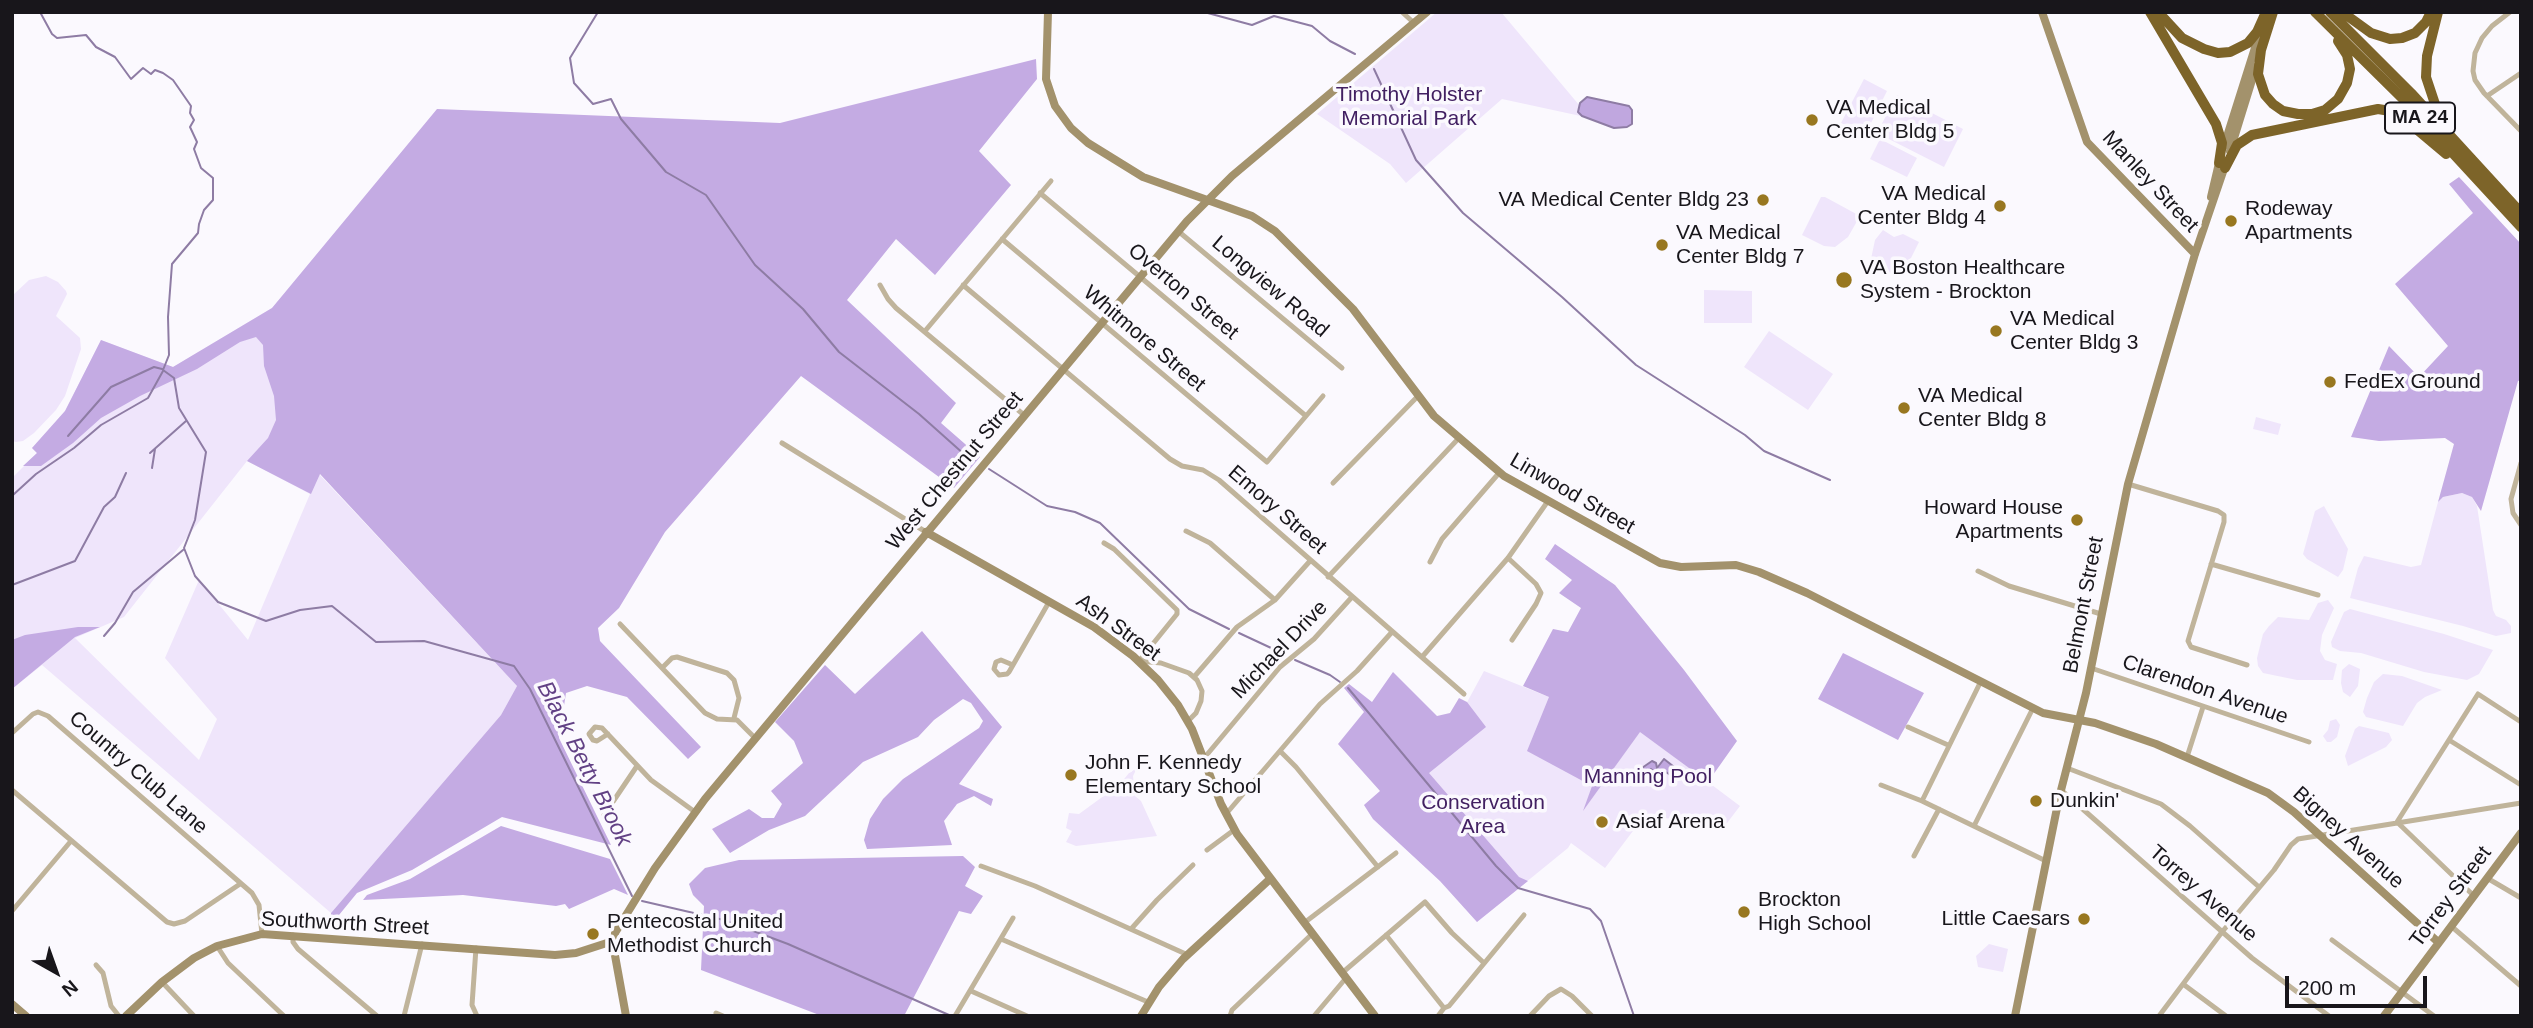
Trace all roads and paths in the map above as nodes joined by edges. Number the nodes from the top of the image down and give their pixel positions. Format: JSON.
{"nodes":[{"id":1,"x":1048,"y":12,"type":"edge"},
{"id":2,"x":1402,"y":12,"type":"edge"},
{"id":3,"x":1427,"y":12,"type":"edge"},
{"id":4,"x":2042,"y":12,"type":"edge"},
{"id":5,"x":2150,"y":12,"type":"edge"},
{"id":6,"x":2158,"y":12,"type":"edge"},
{"id":7,"x":2266,"y":12,"type":"edge"},
{"id":8,"x":2273,"y":12,"type":"edge"},
{"id":9,"x":2314,"y":12,"type":"edge"},
{"id":10,"x":2330,"y":12,"type":"edge"},
{"id":11,"x":2342,"y":12,"type":"edge"},
{"id":12,"x":2431,"y":12,"type":"edge"},
{"id":13,"x":2438,"y":12,"type":"edge"},
{"id":14,"x":2506,"y":13,"type":"edge"},
{"id":15,"x":1413,"y":23,"type":"junction"},
{"id":16,"x":2261,"y":50,"type":"junction"},
{"id":17,"x":2521,"y":73,"type":"edge"},
{"id":18,"x":2487,"y":96,"type":"junction"},
{"id":19,"x":2521,"y":131,"type":"edge"},
{"id":20,"x":2222,"y":165,"type":"junction"},
{"id":21,"x":2480,"y":175,"type":"junction"},
{"id":22,"x":1051,"y":181,"type":"dead end"},
{"id":23,"x":1040,"y":193,"type":"junction"},
{"id":24,"x":1206,"y":201,"type":"junction"},
{"id":25,"x":2521,"y":213,"type":"edge"},
{"id":26,"x":2521,"y":227,"type":"edge"},
{"id":27,"x":1178,"y":231,"type":"junction"},
{"id":28,"x":1002,"y":239,"type":"junction"},
{"id":29,"x":2194,"y":254,"type":"junction"},
{"id":30,"x":1140,"y":277,"type":"junction"},
{"id":31,"x":880,"y":285,"type":"dead end"},
{"id":32,"x":963,"y":285,"type":"junction"},
{"id":33,"x":1101,"y":323,"type":"junction"},
{"id":34,"x":925,"y":331,"type":"junction"},
{"id":35,"x":1342,"y":368,"type":"dead end"},
{"id":36,"x":1063,"y":369,"type":"junction"},
{"id":37,"x":1322,"y":396,"type":"dead end"},
{"id":38,"x":1418,"y":396,"type":"junction"},
{"id":39,"x":1024,"y":415,"type":"junction"},
{"id":40,"x":1306,"y":416,"type":"junction"},
{"id":41,"x":1458,"y":439,"type":"junction"},
{"id":42,"x":782,"y":443,"type":"dead end"},
{"id":43,"x":2521,"y":463,"type":"edge"},
{"id":44,"x":1499,"y":473,"type":"junction"},
{"id":45,"x":1333,"y":483,"type":"dead end"},
{"id":46,"x":2129,"y":484,"type":"junction"},
{"id":47,"x":1548,"y":501,"type":"junction"},
{"id":48,"x":2521,"y":525,"type":"edge"},
{"id":49,"x":1186,"y":531,"type":"dead end"},
{"id":50,"x":926,"y":532,"type":"junction"},
{"id":51,"x":1104,"y":543,"type":"dead end"},
{"id":52,"x":1508,"y":558,"type":"junction"},
{"id":53,"x":1310,"y":561,"type":"junction"},
{"id":54,"x":1430,"y":562,"type":"dead end"},
{"id":55,"x":2211,"y":564,"type":"junction"},
{"id":56,"x":1978,"y":571,"type":"dead end"},
{"id":57,"x":1328,"y":577,"type":"junction"},
{"id":58,"x":2318,"y":595,"type":"dead end"},
{"id":59,"x":1352,"y":597,"type":"junction"},
{"id":60,"x":1275,"y":600,"type":"junction"},
{"id":61,"x":1049,"y":602,"type":"junction"},
{"id":62,"x":2101,"y":614,"type":"junction"},
{"id":63,"x":620,"y":624,"type":"dead end"},
{"id":64,"x":1392,"y":632,"type":"junction"},
{"id":65,"x":1512,"y":640,"type":"dead end"},
{"id":66,"x":1422,"y":657,"type":"junction"},
{"id":67,"x":1139,"y":661,"type":"junction"},
{"id":68,"x":1013,"y":665,"type":"dead end"},
{"id":69,"x":2248,"y":665,"type":"dead end"},
{"id":70,"x":662,"y":668,"type":"junction"},
{"id":71,"x":2091,"y":668,"type":"junction"},
{"id":72,"x":1194,"y":677,"type":"junction"},
{"id":73,"x":1981,"y":681,"type":"junction"},
{"id":74,"x":1464,"y":694,"type":"dead end"},
{"id":75,"x":2203,"y":707,"type":"junction"},
{"id":76,"x":2033,"y":708,"type":"junction"},
{"id":77,"x":734,"y":718,"type":"junction"},
{"id":78,"x":1188,"y":721,"type":"junction"},
{"id":79,"x":2079,"y":721,"type":"junction"},
{"id":80,"x":2521,"y":722,"type":"edge"},
{"id":81,"x":1908,"y":727,"type":"dead end"},
{"id":82,"x":12,"y":733,"type":"edge"},
{"id":83,"x":608,"y":734,"type":"dead end"},
{"id":84,"x":756,"y":739,"type":"junction"},
{"id":85,"x":2448,"y":740,"type":"junction"},
{"id":86,"x":2309,"y":742,"type":"dead end"},
{"id":87,"x":1948,"y":745,"type":"junction"},
{"id":88,"x":1280,"y":751,"type":"junction"},
{"id":89,"x":1205,"y":757,"type":"junction"},
{"id":90,"x":2187,"y":757,"type":"junction"},
{"id":91,"x":637,"y":766,"type":"junction"},
{"id":92,"x":2067,"y":768,"type":"junction"},
{"id":93,"x":1881,"y":785,"type":"dead end"},
{"id":94,"x":2521,"y":785,"type":"edge"},
{"id":95,"x":12,"y":790,"type":"edge"},
{"id":96,"x":2061,"y":790,"type":"junction"},
{"id":97,"x":1922,"y":801,"type":"junction"},
{"id":98,"x":2521,"y":803,"type":"edge"},
{"id":99,"x":1939,"y":809,"type":"junction"},
{"id":100,"x":695,"y":812,"type":"junction"},
{"id":101,"x":1226,"y":814,"type":"junction"},
{"id":102,"x":604,"y":815,"type":"dead end"},
{"id":103,"x":2397,"y":822,"type":"junction"},
{"id":104,"x":1974,"y":825,"type":"junction"},
{"id":105,"x":1234,"y":830,"type":"junction"},
{"id":106,"x":2521,"y":833,"type":"edge"},
{"id":107,"x":2319,"y":836,"type":"junction"},
{"id":108,"x":71,"y":841,"type":"junction"},
{"id":109,"x":1207,"y":850,"type":"dead end"},
{"id":110,"x":1396,"y":853,"type":"dead end"},
{"id":111,"x":1914,"y":856,"type":"dead end"},
{"id":112,"x":2046,"y":860,"type":"junction"},
{"id":113,"x":1194,"y":865,"type":"dead end"},
{"id":114,"x":981,"y":866,"type":"dead end"},
{"id":115,"x":1378,"y":867,"type":"junction"},
{"id":116,"x":2487,"y":878,"type":"junction"},
{"id":117,"x":1270,"y":879,"type":"junction"},
{"id":118,"x":240,"y":884,"type":"junction"},
{"id":119,"x":2259,"y":887,"type":"junction"},
{"id":120,"x":2473,"y":895,"type":"junction"},
{"id":121,"x":2521,"y":898,"type":"edge"},
{"id":122,"x":12,"y":911,"type":"edge"},
{"id":123,"x":1524,"y":915,"type":"dead end"},
{"id":124,"x":1013,"y":918,"type":"dead end"},
{"id":125,"x":1304,"y":923,"type":"junction"},
{"id":126,"x":2451,"y":926,"type":"junction"},
{"id":127,"x":1132,"y":928,"type":"junction"},
{"id":128,"x":2222,"y":932,"type":"junction"},
{"id":129,"x":262,"y":934,"type":"junction"},
{"id":130,"x":1312,"y":934,"type":"junction"},
{"id":131,"x":293,"y":935,"type":"junction"},
{"id":132,"x":1386,"y":935,"type":"junction"},
{"id":133,"x":1001,"y":939,"type":"junction"},
{"id":134,"x":2332,"y":940,"type":"dead end"},
{"id":135,"x":613,"y":941,"type":"junction"},
{"id":136,"x":2438,"y":943,"type":"junction"},
{"id":137,"x":422,"y":944,"type":"junction"},
{"id":138,"x":217,"y":946,"type":"junction"},
{"id":139,"x":476,"y":948,"type":"junction"},
{"id":140,"x":1188,"y":954,"type":"junction"},
{"id":141,"x":1485,"y":963,"type":"junction"},
{"id":142,"x":96,"y":965,"type":"dead end"},
{"id":143,"x":1344,"y":975,"type":"junction"},
{"id":144,"x":162,"y":982,"type":"junction"},
{"id":145,"x":2183,"y":984,"type":"junction"},
{"id":146,"x":2521,"y":986,"type":"edge"},
{"id":147,"x":971,"y":991,"type":"junction"},
{"id":148,"x":2402,"y":992,"type":"junction"},
{"id":149,"x":1148,"y":1002,"type":"junction"},
{"id":150,"x":12,"y":1004,"type":"edge"},
{"id":151,"x":1444,"y":1008,"type":"junction"},
{"id":152,"x":26,"y":1016,"type":"edge"},
{"id":153,"x":119,"y":1016,"type":"edge"},
{"id":154,"x":126,"y":1016,"type":"edge"},
{"id":155,"x":194,"y":1016,"type":"edge"},
{"id":156,"x":284,"y":1016,"type":"edge"},
{"id":157,"x":377,"y":1016,"type":"edge"},
{"id":158,"x":404,"y":1016,"type":"edge"},
{"id":159,"x":477,"y":1016,"type":"edge"},
{"id":160,"x":626,"y":1016,"type":"edge"},
{"id":161,"x":955,"y":1016,"type":"edge"},
{"id":162,"x":1027,"y":1016,"type":"edge"},
{"id":163,"x":1141,"y":1016,"type":"edge"},
{"id":164,"x":1230,"y":1016,"type":"edge"},
{"id":165,"x":1314,"y":1016,"type":"edge"},
{"id":166,"x":1375,"y":1016,"type":"edge"},
{"id":167,"x":1438,"y":1016,"type":"edge"},
{"id":168,"x":1530,"y":1016,"type":"edge"},
{"id":169,"x":1592,"y":1016,"type":"edge"},
{"id":170,"x":2015,"y":1016,"type":"edge"},
{"id":171,"x":2159,"y":1016,"type":"edge"},
{"id":172,"x":2226,"y":1016,"type":"edge"},
{"id":173,"x":2329,"y":1016,"type":"edge"},
{"id":174,"x":2384,"y":1016,"type":"edge"},
{"id":175,"x":2434,"y":1016,"type":"edge"}],
"edges":[{"from":1,"to":24,"type":"street","name":"Linwood Street"},
{"from":2,"to":15,"type":"street"},
{"from":3,"to":15,"type":"street","name":"West Chestnut Street"},
{"from":4,"to":29,"type":"street","name":"Manley Street"},
{"from":5,"to":20,"type":"highway"},
{"from":6,"to":7,"type":"highway"},
{"from":7,"to":20,"type":"street","name":"Belmont Street"},
{"from":8,"to":16,"type":"highway","name":"Belmont Street"},
{"from":9,"to":16,"type":"highway"},
{"from":9,"to":21,"type":"highway","number":"MA 24"},
{"from":10,"to":21,"type":"highway","number":"MA 24"},
{"from":11,"to":12,"type":"highway"},
{"from":13,"to":21,"type":"highway"},
{"from":14,"to":18,"type":"street"},
{"from":15,"to":24,"type":"street","name":"West Chestnut Street"},
{"from":16,"to":20,"type":"street","name":"Belmont Street"},
{"from":17,"to":18,"type":"street"},
{"from":18,"to":19,"type":"street"},
{"from":20,"to":21,"type":"highway"},
{"from":20,"to":29,"type":"street","name":"Belmont Street"},
{"from":21,"to":25,"type":"highway","number":"MA 24"},
{"from":21,"to":26,"type":"highway","number":"MA 24"},
{"from":22,"to":23,"type":"street"},
{"from":23,"to":28,"type":"street"},
{"from":23,"to":30,"type":"street","name":"Overton Street"},
{"from":24,"to":27,"type":"street","name":"West Chestnut Street"},
{"from":24,"to":38,"type":"street","name":"Linwood Street"},
{"from":27,"to":30,"type":"street","name":"West Chestnut Street"},
{"from":27,"to":35,"type":"street","name":"Longview Road"},
{"from":28,"to":32,"type":"street"},
{"from":28,"to":33,"type":"street","name":"Whitmore Street"},
{"from":29,"to":46,"type":"street","name":"Belmont Street"},
{"from":30,"to":33,"type":"street","name":"West Chestnut Street"},
{"from":30,"to":40,"type":"street","name":"Overton Street"},
{"from":31,"to":34,"type":"street"},
{"from":32,"to":34,"type":"street"},
{"from":32,"to":36,"type":"street","name":"Emory Street"},
{"from":33,"to":36,"type":"street","name":"West Chestnut Street"},
{"from":33,"to":40,"type":"street","name":"Whitmore Street"},
{"from":34,"to":39,"type":"street"},
{"from":36,"to":39,"type":"street","name":"West Chestnut Street"},
{"from":36,"to":53,"type":"street","name":"Emory Street"},
{"from":37,"to":40,"type":"street"},
{"from":38,"to":41,"type":"street","name":"Linwood Street"},
{"from":38,"to":45,"type":"street"},
{"from":39,"to":50,"type":"street","name":"West Chestnut Street"},
{"from":41,"to":44,"type":"street","name":"Linwood Street"},
{"from":41,"to":57,"type":"street"},
{"from":42,"to":50,"type":"street","name":"Ash Street"},
{"from":43,"to":48,"type":"street"},
{"from":44,"to":47,"type":"street","name":"Linwood Street"},
{"from":44,"to":54,"type":"street"},
{"from":46,"to":55,"type":"street"},
{"from":46,"to":62,"type":"street","name":"Belmont Street"},
{"from":47,"to":52,"type":"street"},
{"from":47,"to":73,"type":"street","name":"Linwood Street"},
{"from":49,"to":60,"type":"street"},
{"from":50,"to":61,"type":"street","name":"Ash Street"},
{"from":50,"to":84,"type":"street","name":"West Chestnut Street"},
{"from":51,"to":67,"type":"street"},
{"from":52,"to":65,"type":"street"},
{"from":52,"to":66,"type":"street"},
{"from":53,"to":57,"type":"street","name":"Emory Street"},
{"from":53,"to":60,"type":"street"},
{"from":55,"to":58,"type":"street"},
{"from":55,"to":69,"type":"street"},
{"from":56,"to":62,"type":"street"},
{"from":57,"to":59,"type":"street","name":"Emory Street"},
{"from":59,"to":64,"type":"street","name":"Emory Street"},
{"from":59,"to":89,"type":"street","name":"Michael Drive"},
{"from":60,"to":72,"type":"street"},
{"from":61,"to":67,"type":"street","name":"Ash Street"},
{"from":61,"to":68,"type":"street"},
{"from":62,"to":71,"type":"street","name":"Belmont Street"},
{"from":63,"to":70,"type":"street"},
{"from":64,"to":66,"type":"street","name":"Emory Street"},
{"from":64,"to":88,"type":"street"},
{"from":66,"to":74,"type":"street","name":"Emory Street"},
{"from":67,"to":72,"type":"street"},
{"from":67,"to":78,"type":"street","name":"Ash Street"},
{"from":70,"to":77,"type":"street"},
{"from":70,"to":77,"type":"street"},
{"from":71,"to":75,"type":"street","name":"Clarendon Avenue"},
{"from":71,"to":79,"type":"street","name":"Belmont Street"},
{"from":72,"to":78,"type":"street"},
{"from":73,"to":76,"type":"street","name":"Linwood Street"},
{"from":73,"to":87,"type":"street"},
{"from":75,"to":86,"type":"street","name":"Clarendon Avenue"},
{"from":75,"to":90,"type":"street"},
{"from":76,"to":79,"type":"street","name":"Linwood Street"},
{"from":76,"to":104,"type":"street"},
{"from":77,"to":84,"type":"street"},
{"from":78,"to":89,"type":"street","name":"Ash Street"},
{"from":79,"to":90,"type":"street","name":"Bigney Avenue"},
{"from":79,"to":92,"type":"street","name":"Belmont Street"},
{"from":80,"to":85,"type":"street"},
{"from":81,"to":87,"type":"street"},
{"from":82,"to":118,"type":"street","name":"Country Club Lane"},
{"from":83,"to":91,"type":"street"},
{"from":84,"to":100,"type":"street","name":"West Chestnut Street"},
{"from":85,"to":94,"type":"street"},
{"from":85,"to":103,"type":"street"},
{"from":87,"to":97,"type":"street"},
{"from":88,"to":101,"type":"street"},
{"from":88,"to":115,"type":"street"},
{"from":89,"to":101,"type":"street","name":"Ash Street"},
{"from":90,"to":107,"type":"street","name":"Bigney Avenue"},
{"from":91,"to":100,"type":"street"},
{"from":91,"to":102,"type":"street"},
{"from":92,"to":96,"type":"street","name":"Belmont Street"},
{"from":92,"to":119,"type":"street"},
{"from":93,"to":97,"type":"street"},
{"from":95,"to":108,"type":"street"},
{"from":96,"to":112,"type":"street","name":"Belmont Street"},
{"from":96,"to":128,"type":"street","name":"Torrey Avenue"},
{"from":97,"to":99,"type":"street"},
{"from":98,"to":103,"type":"street"},
{"from":99,"to":104,"type":"street"},
{"from":99,"to":111,"type":"street"},
{"from":100,"to":135,"type":"street","name":"West Chestnut Street"},
{"from":101,"to":105,"type":"street","name":"Ash Street"},
{"from":103,"to":107,"type":"street"},
{"from":103,"to":120,"type":"street"},
{"from":104,"to":112,"type":"street"},
{"from":105,"to":109,"type":"street"},
{"from":105,"to":117,"type":"street","name":"Ash Street"},
{"from":106,"to":116,"type":"street","name":"Torrey Street"},
{"from":107,"to":119,"type":"street"},
{"from":107,"to":136,"type":"street","name":"Bigney Avenue"},
{"from":108,"to":118,"type":"street"},
{"from":108,"to":122,"type":"street"},
{"from":110,"to":115,"type":"street"},
{"from":112,"to":170,"type":"street","name":"Belmont Street"},
{"from":113,"to":127,"type":"street"},
{"from":114,"to":127,"type":"street"},
{"from":115,"to":125,"type":"street"},
{"from":116,"to":120,"type":"street","name":"Torrey Street"},
{"from":116,"to":121,"type":"street"},
{"from":117,"to":125,"type":"street","name":"Ash Street"},
{"from":117,"to":140,"type":"street"},
{"from":118,"to":129,"type":"street","name":"Country Club Lane"},
{"from":119,"to":128,"type":"street"},
{"from":120,"to":126,"type":"street","name":"Torrey Street"},
{"from":123,"to":141,"type":"street"},
{"from":124,"to":133,"type":"street"},
{"from":125,"to":130,"type":"street","name":"Ash Street"},
{"from":126,"to":136,"type":"street","name":"Torrey Street"},
{"from":126,"to":146,"type":"street"},
{"from":127,"to":140,"type":"street"},
{"from":128,"to":145,"type":"street"},
{"from":128,"to":173,"type":"street","name":"Torrey Avenue"},
{"from":129,"to":131,"type":"street","name":"Southworth Street"},
{"from":129,"to":138,"type":"street","name":"Southworth Street"},
{"from":130,"to":143,"type":"street","name":"Ash Street"},
{"from":130,"to":164,"type":"street"},
{"from":131,"to":137,"type":"street","name":"Southworth Street"},
{"from":131,"to":157,"type":"street"},
{"from":132,"to":141,"type":"street"},
{"from":132,"to":143,"type":"street"},
{"from":132,"to":151,"type":"street"},
{"from":133,"to":147,"type":"street"},
{"from":133,"to":149,"type":"street"},
{"from":134,"to":148,"type":"street"},
{"from":135,"to":139,"type":"street","name":"Southworth Street"},
{"from":135,"to":160,"type":"street"},
{"from":136,"to":148,"type":"street","name":"Torrey Street"},
{"from":137,"to":139,"type":"street","name":"Southworth Street"},
{"from":137,"to":158,"type":"street"},
{"from":138,"to":144,"type":"street","name":"Southworth Street"},
{"from":138,"to":156,"type":"street"},
{"from":139,"to":159,"type":"street"},
{"from":140,"to":149,"type":"street"},
{"from":141,"to":151,"type":"street"},
{"from":142,"to":153,"type":"street"},
{"from":143,"to":165,"type":"street"},
{"from":143,"to":166,"type":"street","name":"Ash Street"},
{"from":144,"to":154,"type":"street","name":"Southworth Street"},
{"from":144,"to":155,"type":"street"},
{"from":145,"to":171,"type":"street"},
{"from":145,"to":172,"type":"street"},
{"from":147,"to":161,"type":"street"},
{"from":147,"to":162,"type":"street"},
{"from":148,"to":174,"type":"street","name":"Torrey Street"},
{"from":148,"to":175,"type":"street"},
{"from":149,"to":163,"type":"street"},
{"from":150,"to":152,"type":"street"},
{"from":151,"to":167,"type":"street"},
{"from":168,"to":169,"type":"street"}]}
